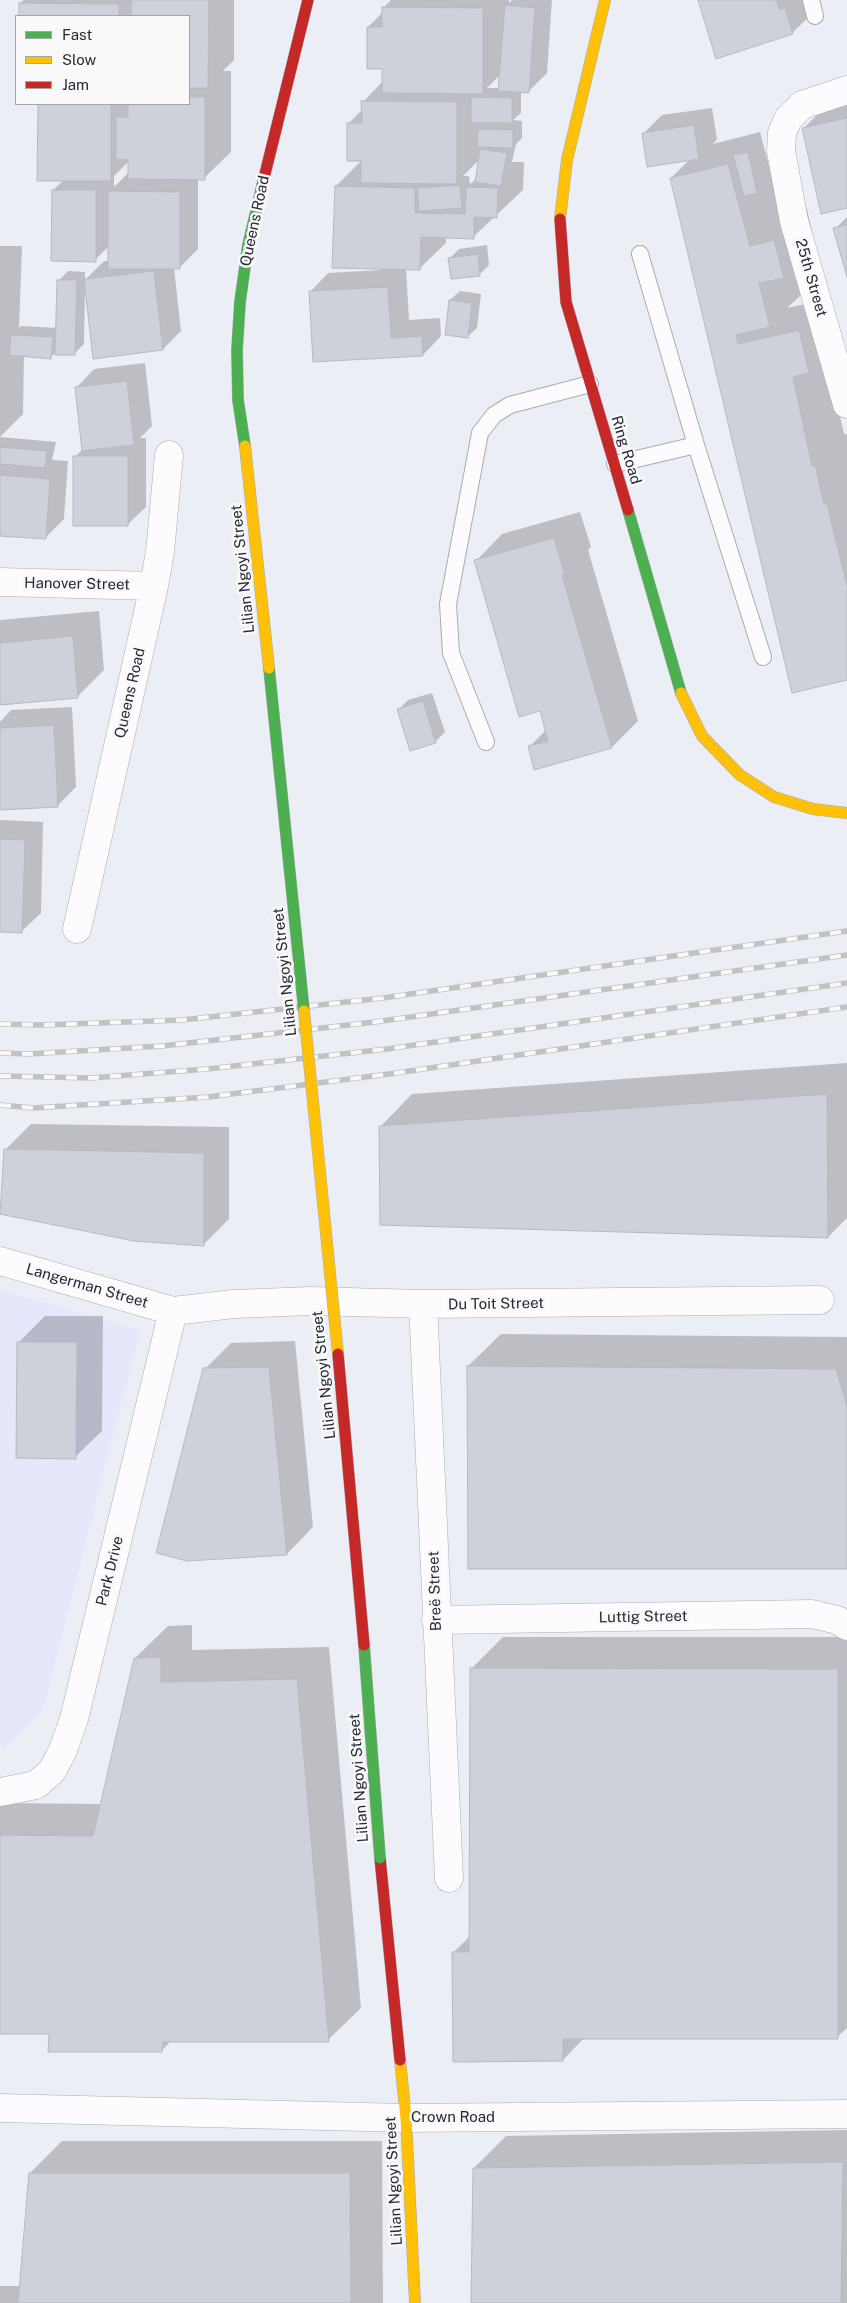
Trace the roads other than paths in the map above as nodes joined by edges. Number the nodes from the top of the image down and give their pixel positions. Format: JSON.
{"nodes":[{"id":1,"x":308,"y":0,"type":"edge"},
{"id":2,"x":605,"y":0,"type":"edge"},
{"id":3,"x":811,"y":0,"type":"edge"},
{"id":4,"x":816,"y":16,"type":"dead end"},
{"id":5,"x":847,"y":90,"type":"edge"},
{"id":6,"x":640,"y":254,"type":"dead end"},
{"id":7,"x":590,"y":384,"type":"junction"},
{"id":8,"x":847,"y":404,"type":"edge"},
{"id":9,"x":696,"y":445,"type":"junction"},
{"id":10,"x":244,"y":446,"type":"joint"},
{"id":11,"x":169,"y":455,"type":"dead end"},
{"id":12,"x":615,"y":464,"type":"junction"},
{"id":13,"x":0,"y":582,"type":"edge"},
{"id":14,"x":154,"y":586,"type":"junction"},
{"id":15,"x":764,"y":657,"type":"dead end"},
{"id":16,"x":486,"y":742,"type":"dead end"},
{"id":17,"x":847,"y":813,"type":"edge"},
{"id":18,"x":77,"y":929,"type":"dead end"},
{"id":19,"x":0,"y":1262,"type":"edge"},
{"id":20,"x":820,"y":1300,"type":"dead end"},
{"id":21,"x":422,"y":1304,"type":"junction"},
{"id":22,"x":173,"y":1311,"type":"junction"},
{"id":23,"x":436,"y":1620,"type":"junction"},
{"id":24,"x":847,"y":1626,"type":"edge"},
{"id":25,"x":0,"y":1792,"type":"edge"},
{"id":26,"x":449,"y":1878,"type":"dead end"},
{"id":27,"x":0,"y":2108,"type":"edge"},
{"id":28,"x":847,"y":2114,"type":"edge"},
{"id":29,"x":406,"y":2118,"type":"junction"},
{"id":30,"x":415,"y":2303,"type":"edge"}],
"edges":[{"from":1,"to":10,"type":"street","name":"Queens Road"},
{"from":2,"to":7,"type":"street","name":"Ring Road"},
{"from":3,"to":4,"type":"lane"},
{"from":5,"to":8,"type":"street","name":"25th Street"},
{"from":6,"to":9,"type":"lane"},
{"from":7,"to":12,"type":"street","name":"Ring Road"},
{"from":7,"to":16,"type":"lane"},
{"from":9,"to":12,"type":"lane"},
{"from":9,"to":15,"type":"lane"},
{"from":10,"to":29,"type":"street","name":"Lilian Ngoyi Street","bridge":true},
{"from":11,"to":14,"type":"street","name":"Queens Road"},
{"from":12,"to":17,"type":"street","name":"Ring Road"},
{"from":13,"to":14,"type":"street","name":"Hanover Street"},
{"from":14,"to":18,"type":"street","name":"Queens Road"},
{"from":19,"to":22,"type":"street","name":"Langerman Street"},
{"from":20,"to":21,"type":"street","name":"Du Toit Street"},
{"from":21,"to":22,"type":"street","name":"Du Toit Street"},
{"from":21,"to":23,"type":"street","name":"Breë Street"},
{"from":22,"to":25,"type":"street","name":"Park Drive"},
{"from":23,"to":24,"type":"street","name":"Luttig Street"},
{"from":23,"to":26,"type":"street","name":"Breë Street"},
{"from":27,"to":29,"type":"street","name":"Crown Road"},
{"from":28,"to":29,"type":"street","name":"Crown Road"},
{"from":29,"to":30,"type":"street","name":"Lilian Ngoyi Street"}]}
